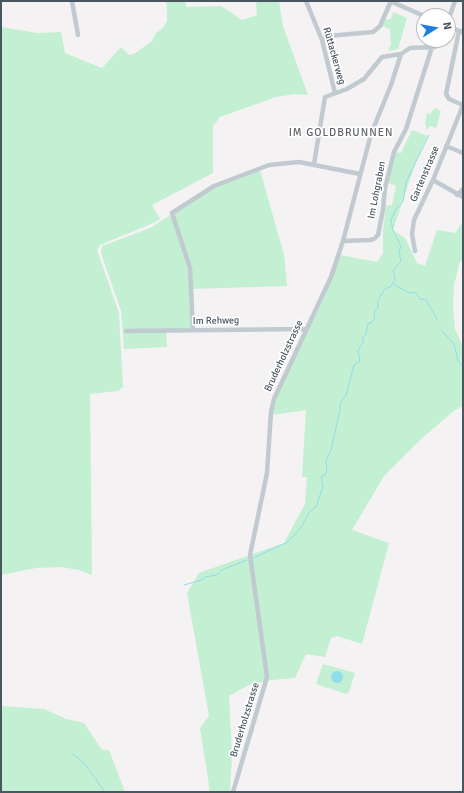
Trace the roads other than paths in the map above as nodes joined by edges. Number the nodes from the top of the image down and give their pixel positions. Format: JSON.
{"nodes":[{"id":1,"x":72,"y":1,"type":"edge"},
{"id":2,"x":306,"y":1,"type":"edge"},
{"id":3,"x":391,"y":1,"type":"edge"},
{"id":4,"x":416,"y":12,"type":"edge"},
{"id":5,"x":461,"y":32,"type":"edge"},
{"id":6,"x":78,"y":35,"type":"dead end"},
{"id":7,"x":322,"y":40,"type":"junction"},
{"id":8,"x":416,"y":48,"type":"edge"},
{"id":9,"x":432,"y":48,"type":"edge"},
{"id":10,"x":401,"y":54,"type":"junction"},
{"id":11,"x":335,"y":93,"type":"junction"},
{"id":12,"x":463,"y":105,"type":"edge"},
{"id":13,"x":446,"y":146,"type":"junction"},
{"id":14,"x":463,"y":153,"type":"edge"},
{"id":15,"x":314,"y":164,"type":"junction"},
{"id":16,"x":360,"y":174,"type":"junction"},
{"id":17,"x":433,"y":180,"type":"junction"},
{"id":18,"x":463,"y":189,"type":"edge"},
{"id":19,"x":457,"y":195,"type":"junction"},
{"id":20,"x":463,"y":197,"type":"edge"},
{"id":21,"x":343,"y":241,"type":"junction"},
{"id":22,"x":415,"y":251,"type":"dead end"},
{"id":23,"x":306,"y":329,"type":"junction"},
{"id":24,"x":193,"y":330,"type":"junction"},
{"id":25,"x":126,"y":331,"type":"dead end"},
{"id":26,"x":233,"y":792,"type":"edge"}],
"edges":[{"from":1,"to":6,"type":"street"},
{"from":2,"to":7,"type":"street","name":"Rüttackerweg"},
{"from":3,"to":4,"type":"street"},
{"from":3,"to":7,"type":"street"},
{"from":5,"to":12,"type":"street"},
{"from":7,"to":11,"type":"street","name":"Rüttackerweg"},
{"from":8,"to":10,"type":"street"},
{"from":9,"to":21,"type":"street","name":"Im Lohgraben"},
{"from":10,"to":11,"type":"street"},
{"from":10,"to":16,"type":"street","name":"Bruderholzstrasse"},
{"from":11,"to":15,"type":"street"},
{"from":12,"to":13,"type":"street","name":"Gartenstrasse"},
{"from":13,"to":14,"type":"street"},
{"from":13,"to":17,"type":"street","name":"Gartenstrasse"},
{"from":15,"to":16,"type":"street"},
{"from":15,"to":24,"type":"street"},
{"from":16,"to":21,"type":"street","name":"Bruderholzstrasse"},
{"from":17,"to":19,"type":"street"},
{"from":17,"to":22,"type":"street","name":"Gartenstrasse"},
{"from":18,"to":19,"type":"street"},
{"from":19,"to":20,"type":"street"},
{"from":21,"to":23,"type":"street","name":"Bruderholzstrasse"},
{"from":23,"to":24,"type":"street","name":"Im Rehweg"},
{"from":23,"to":26,"type":"street","name":"Bruderholzstrasse"},
{"from":24,"to":25,"type":"street","name":"Im Rehweg"}]}
